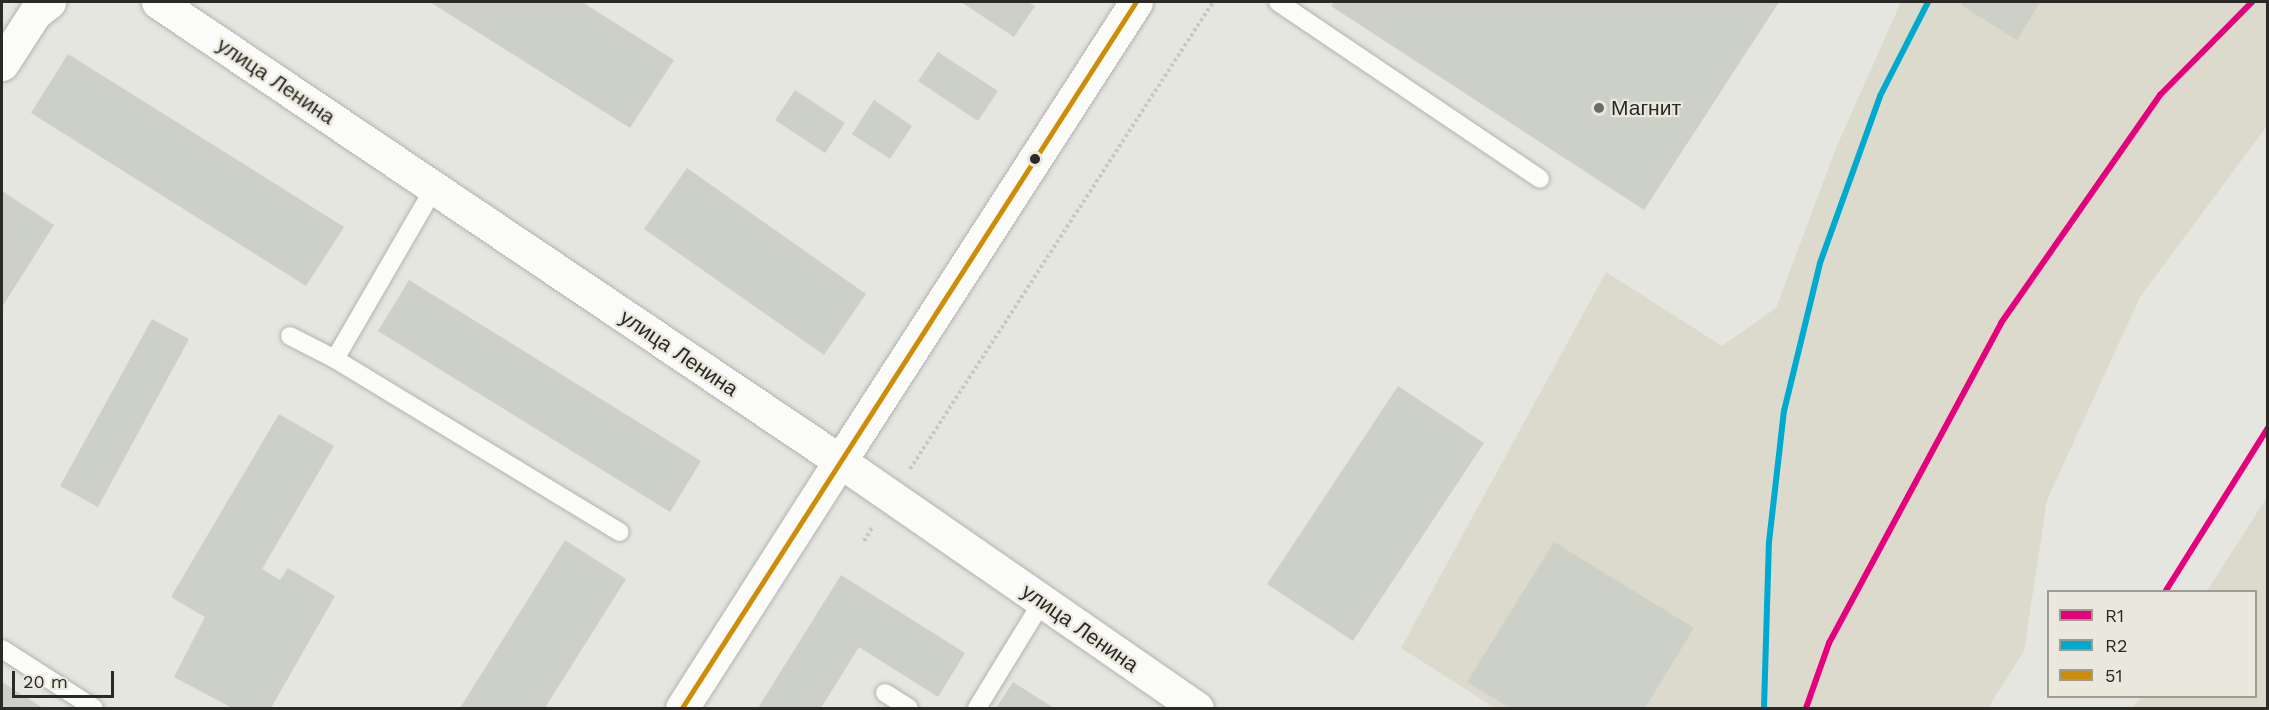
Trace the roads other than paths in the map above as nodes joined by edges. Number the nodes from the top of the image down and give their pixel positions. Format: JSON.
{"nodes":[{"id":1,"x":49,"y":2,"type":"edge"},
{"id":2,"x":159,"y":2,"type":"edge"},
{"id":3,"x":1136,"y":2,"type":"edge"},
{"id":4,"x":1278,"y":2,"type":"edge"},
{"id":5,"x":2,"y":64,"type":"edge"},
{"id":6,"x":1540,"y":179,"type":"dead end"},
{"id":7,"x":434,"y":188,"type":"junction"},
{"id":8,"x":290,"y":336,"type":"dead end"},
{"id":9,"x":335,"y":359,"type":"junction"},
{"id":10,"x":840,"y":461,"type":"junction"},
{"id":11,"x":619,"y":532,"type":"dead end"},
{"id":12,"x":1042,"y":602,"type":"junction"},
{"id":13,"x":2,"y":649,"type":"edge"},
{"id":14,"x":885,"y":693,"type":"dead end"},
{"id":15,"x":94,"y":708,"type":"edge"},
{"id":16,"x":682,"y":708,"type":"edge"},
{"id":17,"x":909,"y":708,"type":"edge"},
{"id":18,"x":976,"y":708,"type":"edge"},
{"id":19,"x":1197,"y":708,"type":"edge"}],
"edges":[{"from":1,"to":5,"type":"street"},
{"from":2,"to":7,"type":"street","name":"улица Ленина"},
{"from":3,"to":10,"type":"street"},
{"from":4,"to":6,"type":"lane"},
{"from":7,"to":9,"type":"lane"},
{"from":7,"to":10,"type":"street","name":"улица Ленина"},
{"from":8,"to":9,"type":"lane"},
{"from":9,"to":11,"type":"lane"},
{"from":10,"to":12,"type":"street","name":"улица Ленина"},
{"from":10,"to":16,"type":"street"},
{"from":12,"to":18,"type":"lane"},
{"from":12,"to":19,"type":"street","name":"улица Ленина"},
{"from":13,"to":15,"type":"lane"},
{"from":14,"to":17,"type":"lane"}]}
